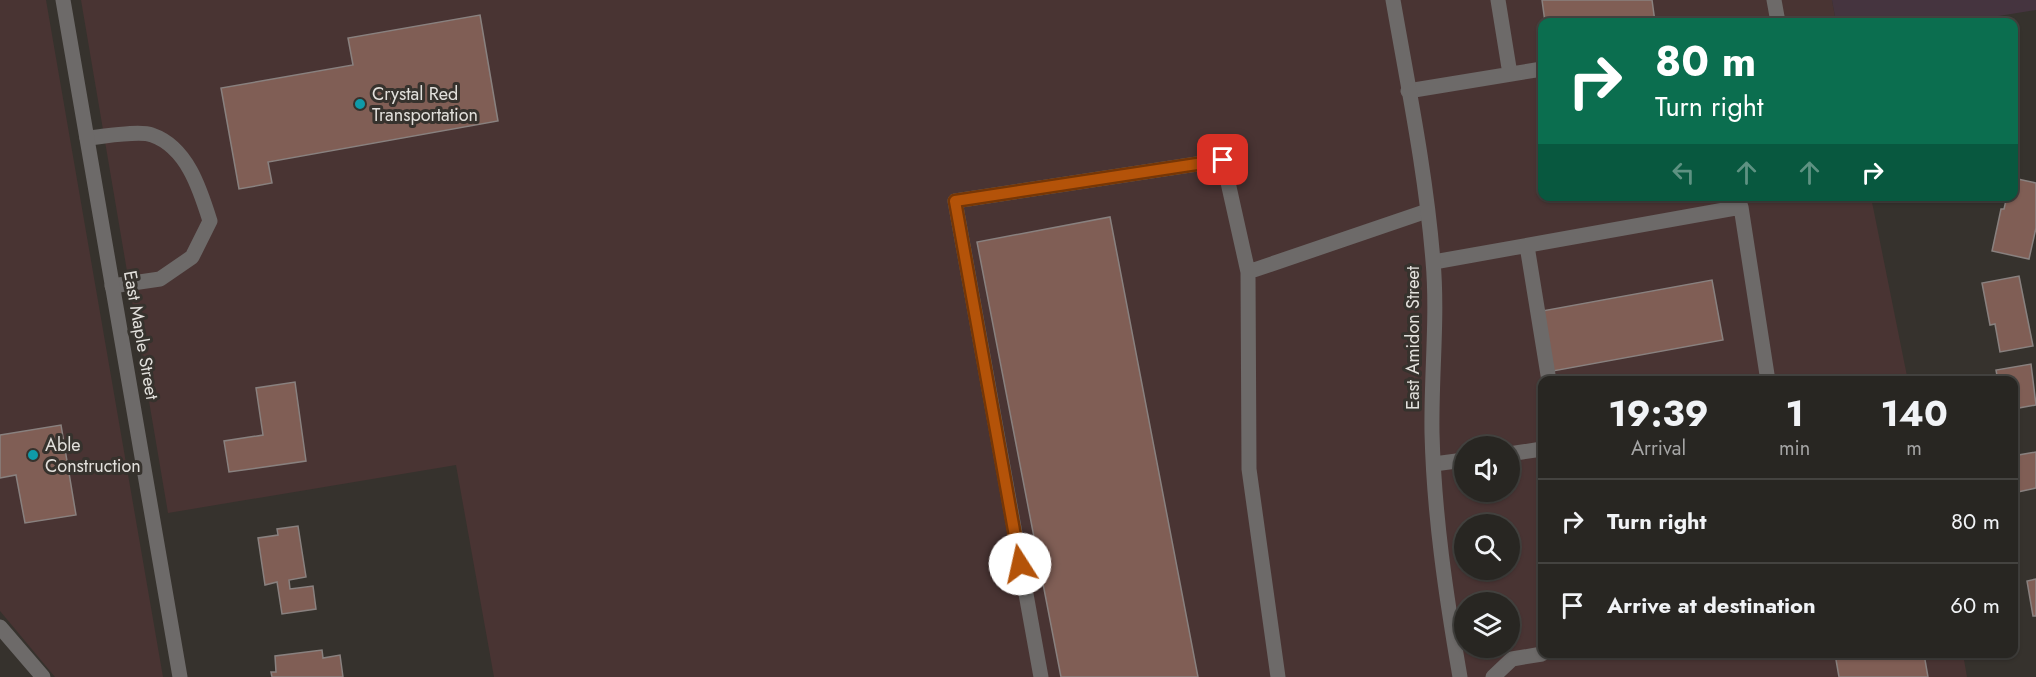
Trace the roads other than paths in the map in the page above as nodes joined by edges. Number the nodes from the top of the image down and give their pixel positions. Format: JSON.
{"nodes":[{"id":1,"x":63,"y":0,"type":"edge"},
{"id":2,"x":1393,"y":0,"type":"edge"},
{"id":3,"x":1498,"y":0,"type":"edge"},
{"id":4,"x":1774,"y":0,"type":"edge"},
{"id":5,"x":1777,"y":18,"type":"edge"},
{"id":6,"x":1538,"y":70,"type":"edge"},
{"id":7,"x":1510,"y":74,"type":"junction"},
{"id":8,"x":1408,"y":91,"type":"junction"},
{"id":9,"x":87,"y":138,"type":"junction"},
{"id":10,"x":1427,"y":211,"type":"junction"},
{"id":11,"x":1527,"y":246,"type":"junction"},
{"id":12,"x":1434,"y":262,"type":"junction"},
{"id":13,"x":1248,"y":272,"type":"junction"},
{"id":14,"x":112,"y":286,"type":"junction"},
{"id":15,"x":1548,"y":376,"type":"edge"},
{"id":16,"x":1767,"y":376,"type":"edge"},
{"id":17,"x":1538,"y":450,"type":"edge"},
{"id":18,"x":1520,"y":452,"type":"edge"},
{"id":19,"x":1454,"y":461,"type":"edge"},
{"id":20,"x":1434,"y":464,"type":"junction"},
{"id":21,"x":0,"y":627,"type":"edge"},
{"id":22,"x":1538,"y":655,"type":"edge"},
{"id":23,"x":43,"y":677,"type":"edge"},
{"id":24,"x":180,"y":677,"type":"edge"},
{"id":25,"x":1041,"y":677,"type":"edge"},
{"id":26,"x":1278,"y":677,"type":"edge"},
{"id":27,"x":1460,"y":677,"type":"edge"},
{"id":28,"x":1493,"y":677,"type":"edge"}],
"edges":[{"from":1,"to":9,"type":"street","name":"East Maple Street"},
{"from":2,"to":8,"type":"street","name":"East Amidon Street"},
{"from":3,"to":7,"type":"street"},
{"from":4,"to":5,"type":"street"},
{"from":6,"to":7,"type":"street"},
{"from":7,"to":8,"type":"street"},
{"from":8,"to":10,"type":"street","name":"East Amidon Street"},
{"from":9,"to":14,"type":"street","name":"East Maple Street"},
{"from":9,"to":14,"type":"street"},
{"from":10,"to":12,"type":"street","name":"East Amidon Street"},
{"from":10,"to":13,"type":"street"},
{"from":11,"to":12,"type":"street"},
{"from":11,"to":15,"type":"street"},
{"from":11,"to":16,"type":"street"},
{"from":12,"to":20,"type":"street","name":"East Amidon Street"},
{"from":13,"to":25,"type":"street"},
{"from":13,"to":26,"type":"street"},
{"from":14,"to":24,"type":"street","name":"East Maple Street"},
{"from":17,"to":18,"type":"street"},
{"from":19,"to":20,"type":"street"},
{"from":20,"to":27,"type":"street","name":"East Amidon Street"},
{"from":21,"to":23,"type":"street"},
{"from":22,"to":28,"type":"street"}]}
